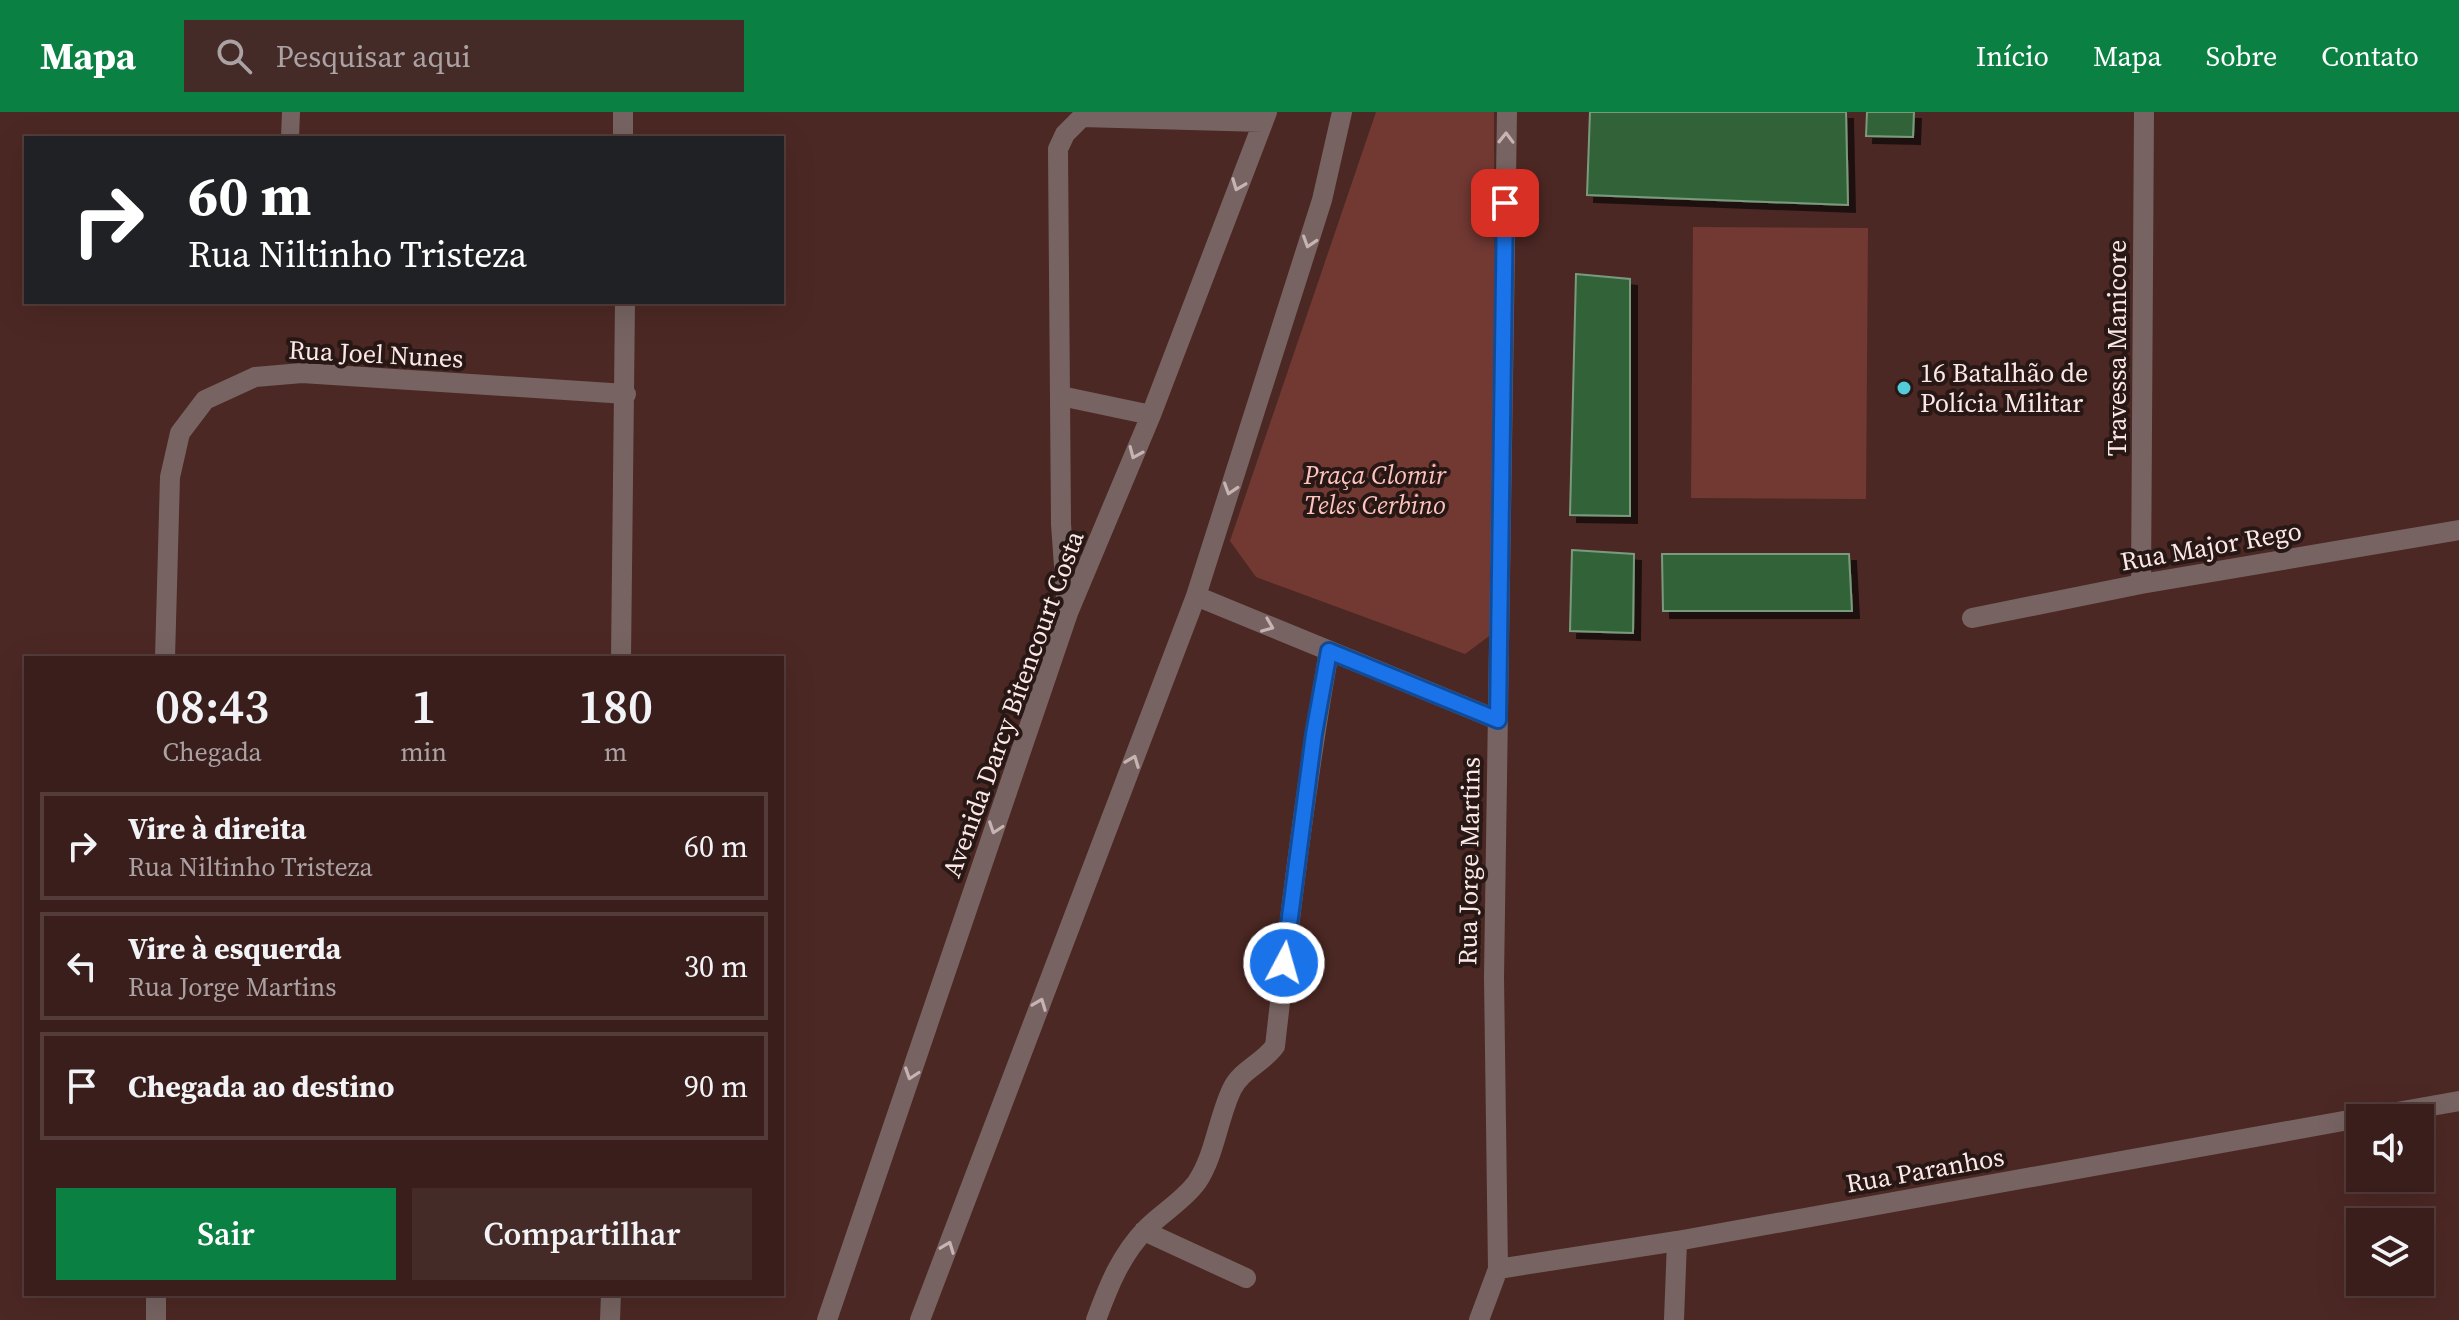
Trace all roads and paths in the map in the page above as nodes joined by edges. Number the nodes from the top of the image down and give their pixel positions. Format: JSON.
{"nodes":[{"id":1,"x":291,"y":112,"type":"edge"},
{"id":2,"x":623,"y":112,"type":"edge"},
{"id":3,"x":1342,"y":112,"type":"edge"},
{"id":4,"x":1507,"y":112,"type":"edge"},
{"id":5,"x":2144,"y":112,"type":"edge"},
{"id":6,"x":1264,"y":117,"type":"edge"},
{"id":7,"x":290,"y":136,"type":"edge"},
{"id":8,"x":623,"y":136,"type":"edge"},
{"id":9,"x":625,"y":304,"type":"edge"},
{"id":10,"x":626,"y":394,"type":"junction"},
{"id":11,"x":1061,"y":396,"type":"junction"},
{"id":12,"x":1151,"y":415,"type":"junction"},
{"id":13,"x":2459,"y":530,"type":"edge"},
{"id":14,"x":2141,"y":584,"type":"junction"},
{"id":15,"x":1196,"y":596,"type":"junction"},
{"id":16,"x":1068,"y":613,"type":"junction"},
{"id":17,"x":1972,"y":618,"type":"dead end"},
{"id":18,"x":1329,"y":651,"type":"junction"},
{"id":19,"x":165,"y":656,"type":"edge"},
{"id":20,"x":621,"y":656,"type":"edge"},
{"id":21,"x":1498,"y":720,"type":"junction"},
{"id":22,"x":2459,"y":1101,"type":"edge"},
{"id":23,"x":2434,"y":1105,"type":"edge"},
{"id":24,"x":2346,"y":1121,"type":"edge"},
{"id":25,"x":1144,"y":1231,"type":"junction"},
{"id":26,"x":1677,"y":1241,"type":"junction"},
{"id":27,"x":1498,"y":1269,"type":"junction"},
{"id":28,"x":1246,"y":1278,"type":"dead end"},
{"id":29,"x":156,"y":1296,"type":"edge"},
{"id":30,"x":611,"y":1296,"type":"edge"},
{"id":31,"x":156,"y":1320,"type":"edge"},
{"id":32,"x":610,"y":1320,"type":"edge"},
{"id":33,"x":827,"y":1320,"type":"edge"},
{"id":34,"x":920,"y":1320,"type":"edge"},
{"id":35,"x":1096,"y":1320,"type":"edge"},
{"id":36,"x":1479,"y":1320,"type":"edge"},
{"id":37,"x":1674,"y":1320,"type":"edge"}],
"edges":[{"from":1,"to":7,"type":"lane"},
{"from":2,"to":8,"type":"street"},
{"from":3,"to":15,"type":"street","one_way":true},
{"from":21,"to":4,"type":"street","name":"Rua Jorge Martins","one_way":true},
{"from":5,"to":14,"type":"street","name":"Travessa Manicore"},
{"from":6,"to":11,"type":"street"},
{"from":6,"to":12,"type":"street","name":"Avenida Darcy Bitencourt Costa","one_way":true},
{"from":9,"to":10,"type":"street"},
{"from":10,"to":19,"type":"street","name":"Rua Joel Nunes"},
{"from":10,"to":20,"type":"street"},
{"from":11,"to":12,"type":"street"},
{"from":11,"to":16,"type":"street"},
{"from":12,"to":16,"type":"street","name":"Avenida Darcy Bitencourt Costa","one_way":true},
{"from":13,"to":14,"type":"street","name":"Rua Major Rego"},
{"from":14,"to":17,"type":"street","name":"Rua Major Rego"},
{"from":15,"to":18,"type":"street","one_way":true},
{"from":34,"to":15,"type":"street","one_way":true},
{"from":16,"to":33,"type":"street","name":"Avenida Darcy Bitencourt Costa","one_way":true},
{"from":18,"to":21,"type":"street"},
{"from":18,"to":25,"type":"street"},
{"from":21,"to":27,"type":"street","name":"Rua Jorge Martins"},
{"from":22,"to":23,"type":"street","name":"Rua Paranhos"},
{"from":24,"to":26,"type":"street","name":"Rua Paranhos"},
{"from":25,"to":28,"type":"street"},
{"from":25,"to":35,"type":"street"},
{"from":26,"to":27,"type":"street","name":"Rua Paranhos"},
{"from":26,"to":37,"type":"street"},
{"from":27,"to":36,"type":"street","name":"Rua Jorge Martins"},
{"from":29,"to":31,"type":"street"},
{"from":30,"to":32,"type":"street"}]}
